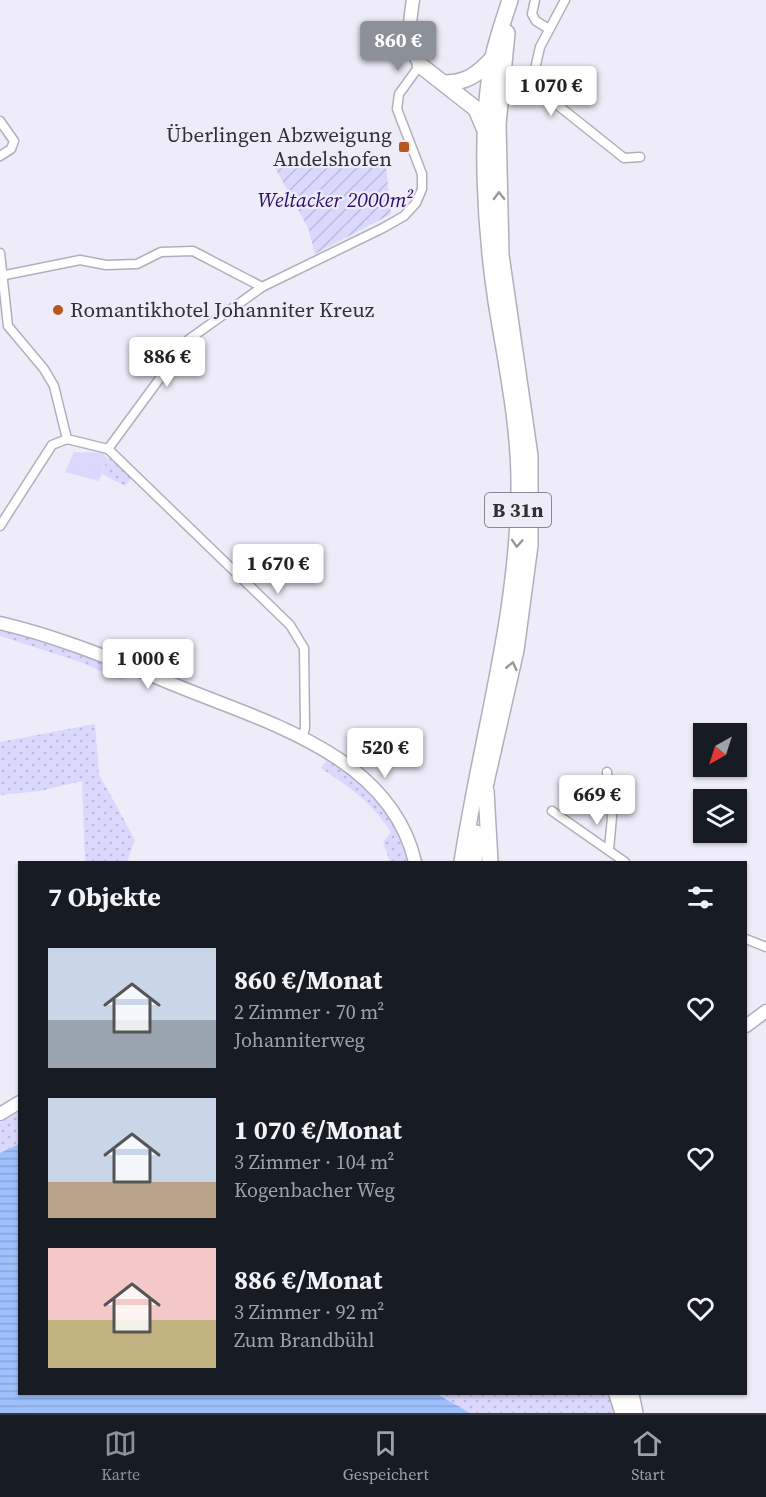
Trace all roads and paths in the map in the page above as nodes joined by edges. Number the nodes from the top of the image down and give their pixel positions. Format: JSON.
{"nodes":[{"id":1,"x":414,"y":0,"type":"edge"},
{"id":2,"x":510,"y":0,"type":"edge"},
{"id":3,"x":535,"y":0,"type":"edge"},
{"id":4,"x":565,"y":0,"type":"edge"},
{"id":5,"x":549,"y":29,"type":"junction"},
{"id":6,"x":494,"y":57,"type":"junction"},
{"id":7,"x":420,"y":65,"type":"junction"},
{"id":8,"x":442,"y":83,"type":"junction"},
{"id":9,"x":0,"y":121,"type":"edge"},
{"id":10,"x":487,"y":134,"type":"junction"},
{"id":11,"x":0,"y":156,"type":"edge"},
{"id":12,"x":640,"y":157,"type":"dead end"},
{"id":13,"x":0,"y":253,"type":"edge"},
{"id":14,"x":2,"y":276,"type":"edge"},
{"id":15,"x":262,"y":287,"type":"junction"},
{"id":16,"x":67,"y":439,"type":"junction"},
{"id":17,"x":108,"y":449,"type":"junction"},
{"id":18,"x":0,"y":526,"type":"edge"},
{"id":19,"x":0,"y":623,"type":"edge"},
{"id":20,"x":302,"y":739,"type":"junction"},
{"id":21,"x":607,"y":772,"type":"dead end"},
{"id":22,"x":485,"y":784,"type":"junction"},
{"id":23,"x":552,"y":812,"type":"dead end"},
{"id":24,"x":609,"y":849,"type":"junction"},
{"id":25,"x":415,"y":861,"type":"edge"},
{"id":26,"x":462,"y":861,"type":"edge"},
{"id":27,"x":474,"y":861,"type":"edge"},
{"id":28,"x":490,"y":861,"type":"edge"},
{"id":29,"x":624,"y":861,"type":"edge"},
{"id":30,"x":747,"y":939,"type":"edge"},
{"id":31,"x":766,"y":947,"type":"edge"},
{"id":32,"x":766,"y":1011,"type":"edge"},
{"id":33,"x":747,"y":1025,"type":"edge"},
{"id":34,"x":18,"y":1103,"type":"edge"},
{"id":35,"x":0,"y":1114,"type":"edge"},
{"id":36,"x":617,"y":1395,"type":"edge"},
{"id":37,"x":631,"y":1395,"type":"edge"},
{"id":38,"x":623,"y":1413,"type":"edge"},
{"id":39,"x":636,"y":1413,"type":"edge"}],
"edges":[{"from":1,"to":7,"type":"street"},
{"from":2,"to":6,"type":"highway","number":"B 31n"},
{"from":22,"to":2,"type":"highway","number":"B 31n","one_way":true},
{"from":3,"to":5,"type":"street"},
{"from":4,"to":5,"type":"street"},
{"from":5,"to":12,"type":"street"},
{"from":6,"to":8,"type":"highway"},
{"from":6,"to":10,"type":"highway","number":"B 31n"},
{"from":7,"to":8,"type":"highway"},
{"from":7,"to":15,"type":"street"},
{"from":8,"to":10,"type":"highway","number":"B 31n"},
{"from":9,"to":11,"type":"street"},
{"from":10,"to":26,"type":"highway","number":"B 31n","one_way":true},
{"from":13,"to":14,"type":"street"},
{"from":14,"to":15,"type":"street"},
{"from":14,"to":16,"type":"street"},
{"from":15,"to":17,"type":"street"},
{"from":16,"to":17,"type":"street"},
{"from":16,"to":18,"type":"street"},
{"from":17,"to":20,"type":"street"},
{"from":19,"to":20,"type":"street"},
{"from":20,"to":25,"type":"street"},
{"from":21,"to":24,"type":"street"},
{"from":22,"to":27,"type":"highway","number":"B 31n"},
{"from":22,"to":28,"type":"highway"},
{"from":23,"to":24,"type":"street"},
{"from":24,"to":29,"type":"street"},
{"from":30,"to":31,"type":"street"},
{"from":32,"to":33,"type":"street"},
{"from":34,"to":35,"type":"street"},
{"from":36,"to":38,"type":"highway"},
{"from":37,"to":39,"type":"highway"}]}
